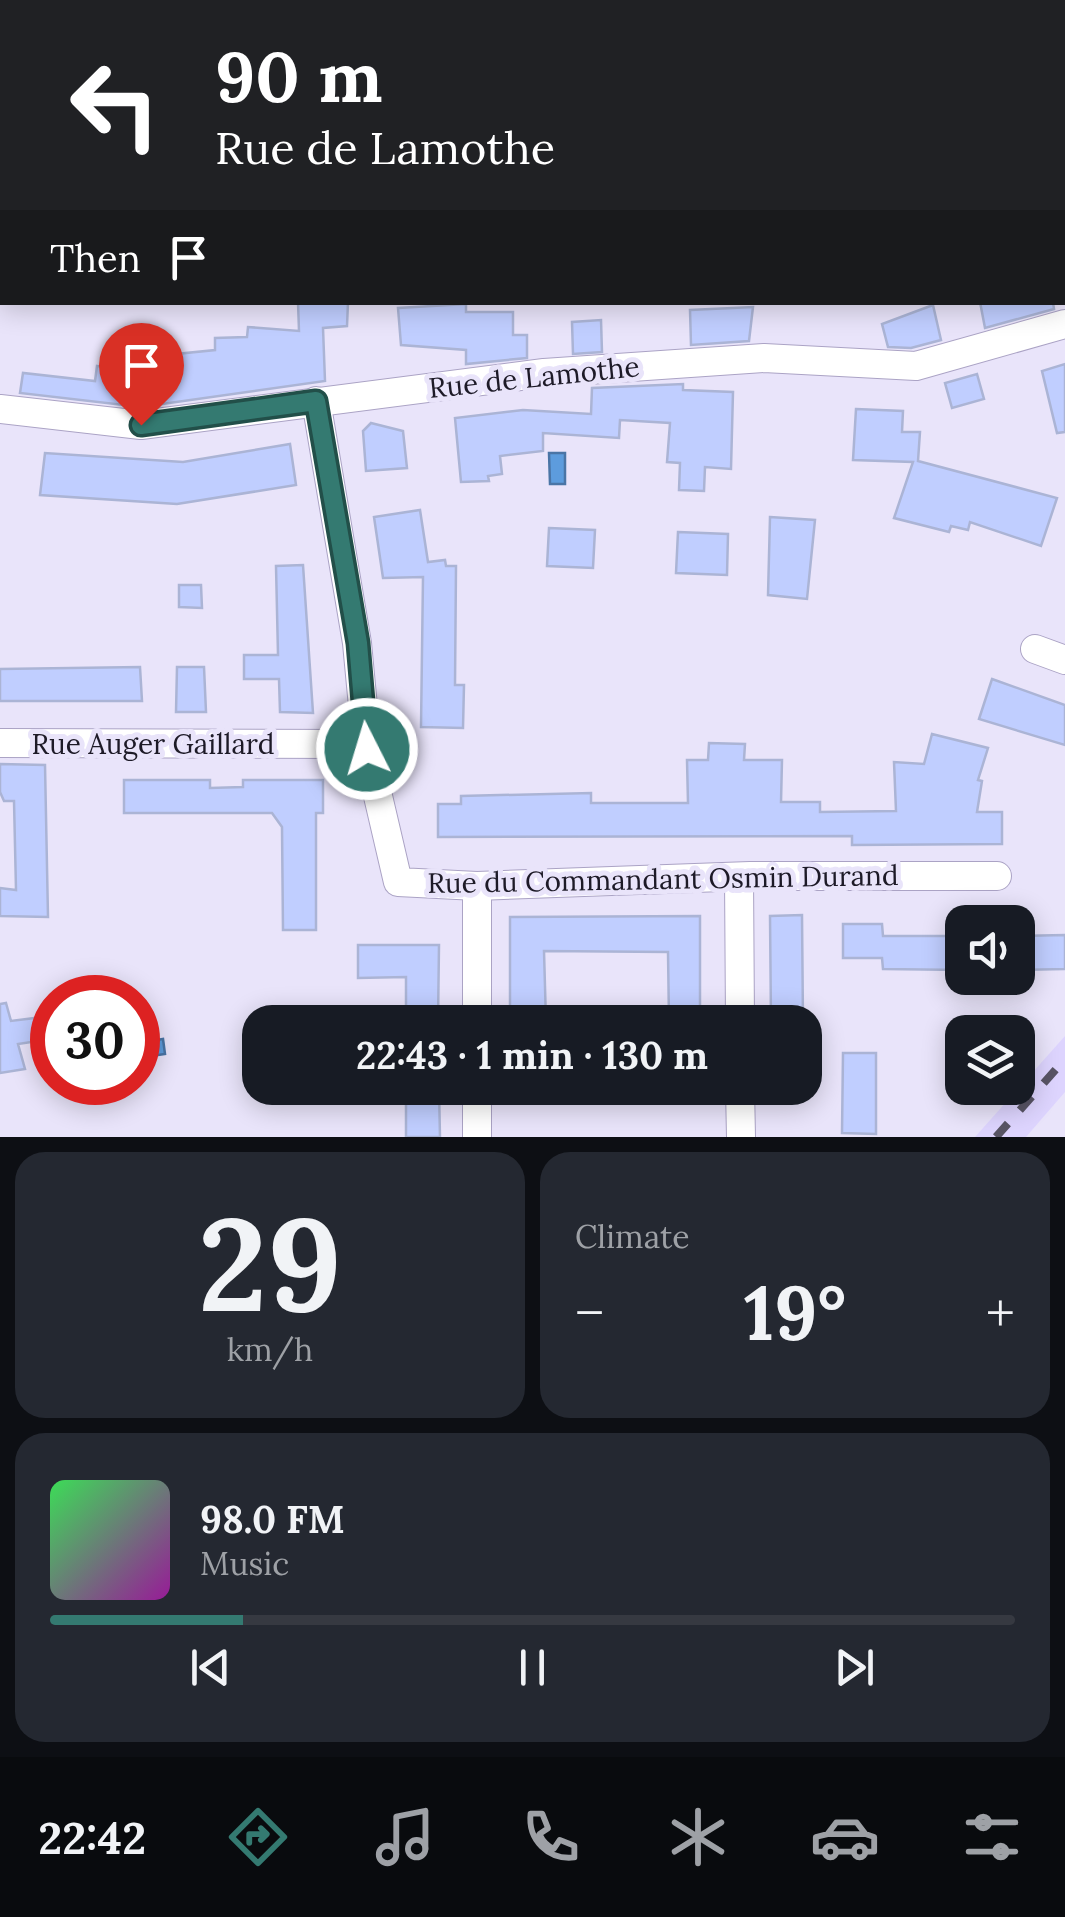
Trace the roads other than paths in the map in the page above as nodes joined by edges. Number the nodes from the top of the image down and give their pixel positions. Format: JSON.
{"nodes":[{"id":1,"x":1065,"y":324,"type":"edge"},
{"id":2,"x":316,"y":401,"type":"junction"},
{"id":3,"x":0,"y":409,"type":"edge"},
{"id":4,"x":1035,"y":649,"type":"dead end"},
{"id":5,"x":1065,"y":660,"type":"edge"},
{"id":6,"x":0,"y":743,"type":"edge"},
{"id":7,"x":366,"y":744,"type":"junction"},
{"id":8,"x":998,"y":876,"type":"dead end"},
{"id":9,"x":739,"y":877,"type":"junction"},
{"id":10,"x":477,"y":886,"type":"junction"},
{"id":11,"x":477,"y":1005,"type":"edge"},
{"id":12,"x":740,"y":1005,"type":"edge"},
{"id":13,"x":477,"y":1105,"type":"edge"},
{"id":14,"x":740,"y":1105,"type":"edge"},
{"id":15,"x":477,"y":1137,"type":"edge"},
{"id":16,"x":741,"y":1137,"type":"edge"}],
"edges":[{"from":1,"to":2,"type":"street","name":"Rue de Lamothe"},
{"from":2,"to":3,"type":"street","name":"Rue de Lamothe"},
{"from":2,"to":7,"type":"street","name":"Rue du Commandant Osmin Durand"},
{"from":4,"to":5,"type":"street"},
{"from":6,"to":7,"type":"street","name":"Rue Auger Gaillard"},
{"from":7,"to":10,"type":"street","name":"Rue du Commandant Osmin Durand"},
{"from":8,"to":9,"type":"street","name":"Rue du Commandant Osmin Durand"},
{"from":9,"to":10,"type":"street","name":"Rue du Commandant Osmin Durand"},
{"from":9,"to":12,"type":"street"},
{"from":10,"to":11,"type":"street"},
{"from":13,"to":15,"type":"street"},
{"from":14,"to":16,"type":"street"}]}
